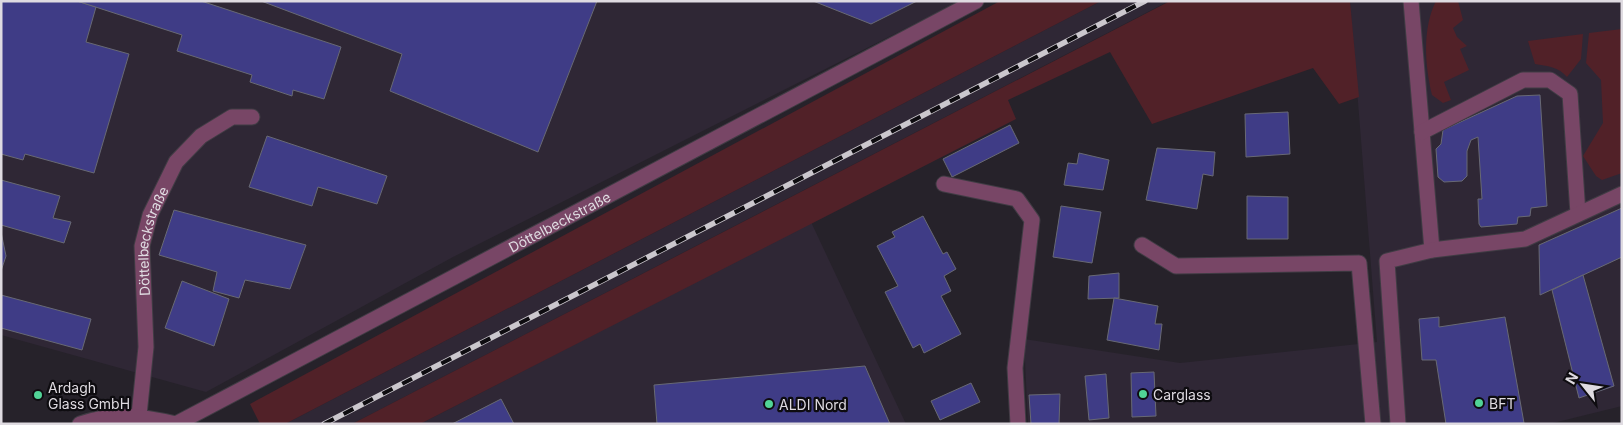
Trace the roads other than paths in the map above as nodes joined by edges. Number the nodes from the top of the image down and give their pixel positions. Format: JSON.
{"nodes":[{"id":1,"x":976,"y":1,"type":"edge"},
{"id":2,"x":1411,"y":1,"type":"edge"},
{"id":3,"x":252,"y":117,"type":"dead end"},
{"id":4,"x":1422,"y":132,"type":"junction"},
{"id":5,"x":944,"y":184,"type":"dead end"},
{"id":6,"x":1622,"y":194,"type":"edge"},
{"id":7,"x":1578,"y":214,"type":"junction"},
{"id":8,"x":1142,"y":245,"type":"dead end"},
{"id":9,"x":1432,"y":250,"type":"junction"},
{"id":10,"x":139,"y":415,"type":"junction"},
{"id":11,"x":80,"y":424,"type":"edge"},
{"id":12,"x":1018,"y":424,"type":"edge"},
{"id":13,"x":1373,"y":424,"type":"edge"},
{"id":14,"x":1398,"y":424,"type":"edge"}],
"edges":[{"from":1,"to":10,"type":"lane","name":"Döttelbeckstraße"},
{"from":2,"to":4,"type":"lane"},
{"from":3,"to":10,"type":"lane","name":"Döttelbeckstraße"},
{"from":4,"to":7,"type":"lane"},
{"from":4,"to":9,"type":"lane"},
{"from":5,"to":12,"type":"lane"},
{"from":6,"to":7,"type":"lane"},
{"from":7,"to":9,"type":"lane"},
{"from":8,"to":13,"type":"lane"},
{"from":9,"to":14,"type":"lane"},
{"from":10,"to":11,"type":"lane","name":"Döttelbeckstraße"}]}
